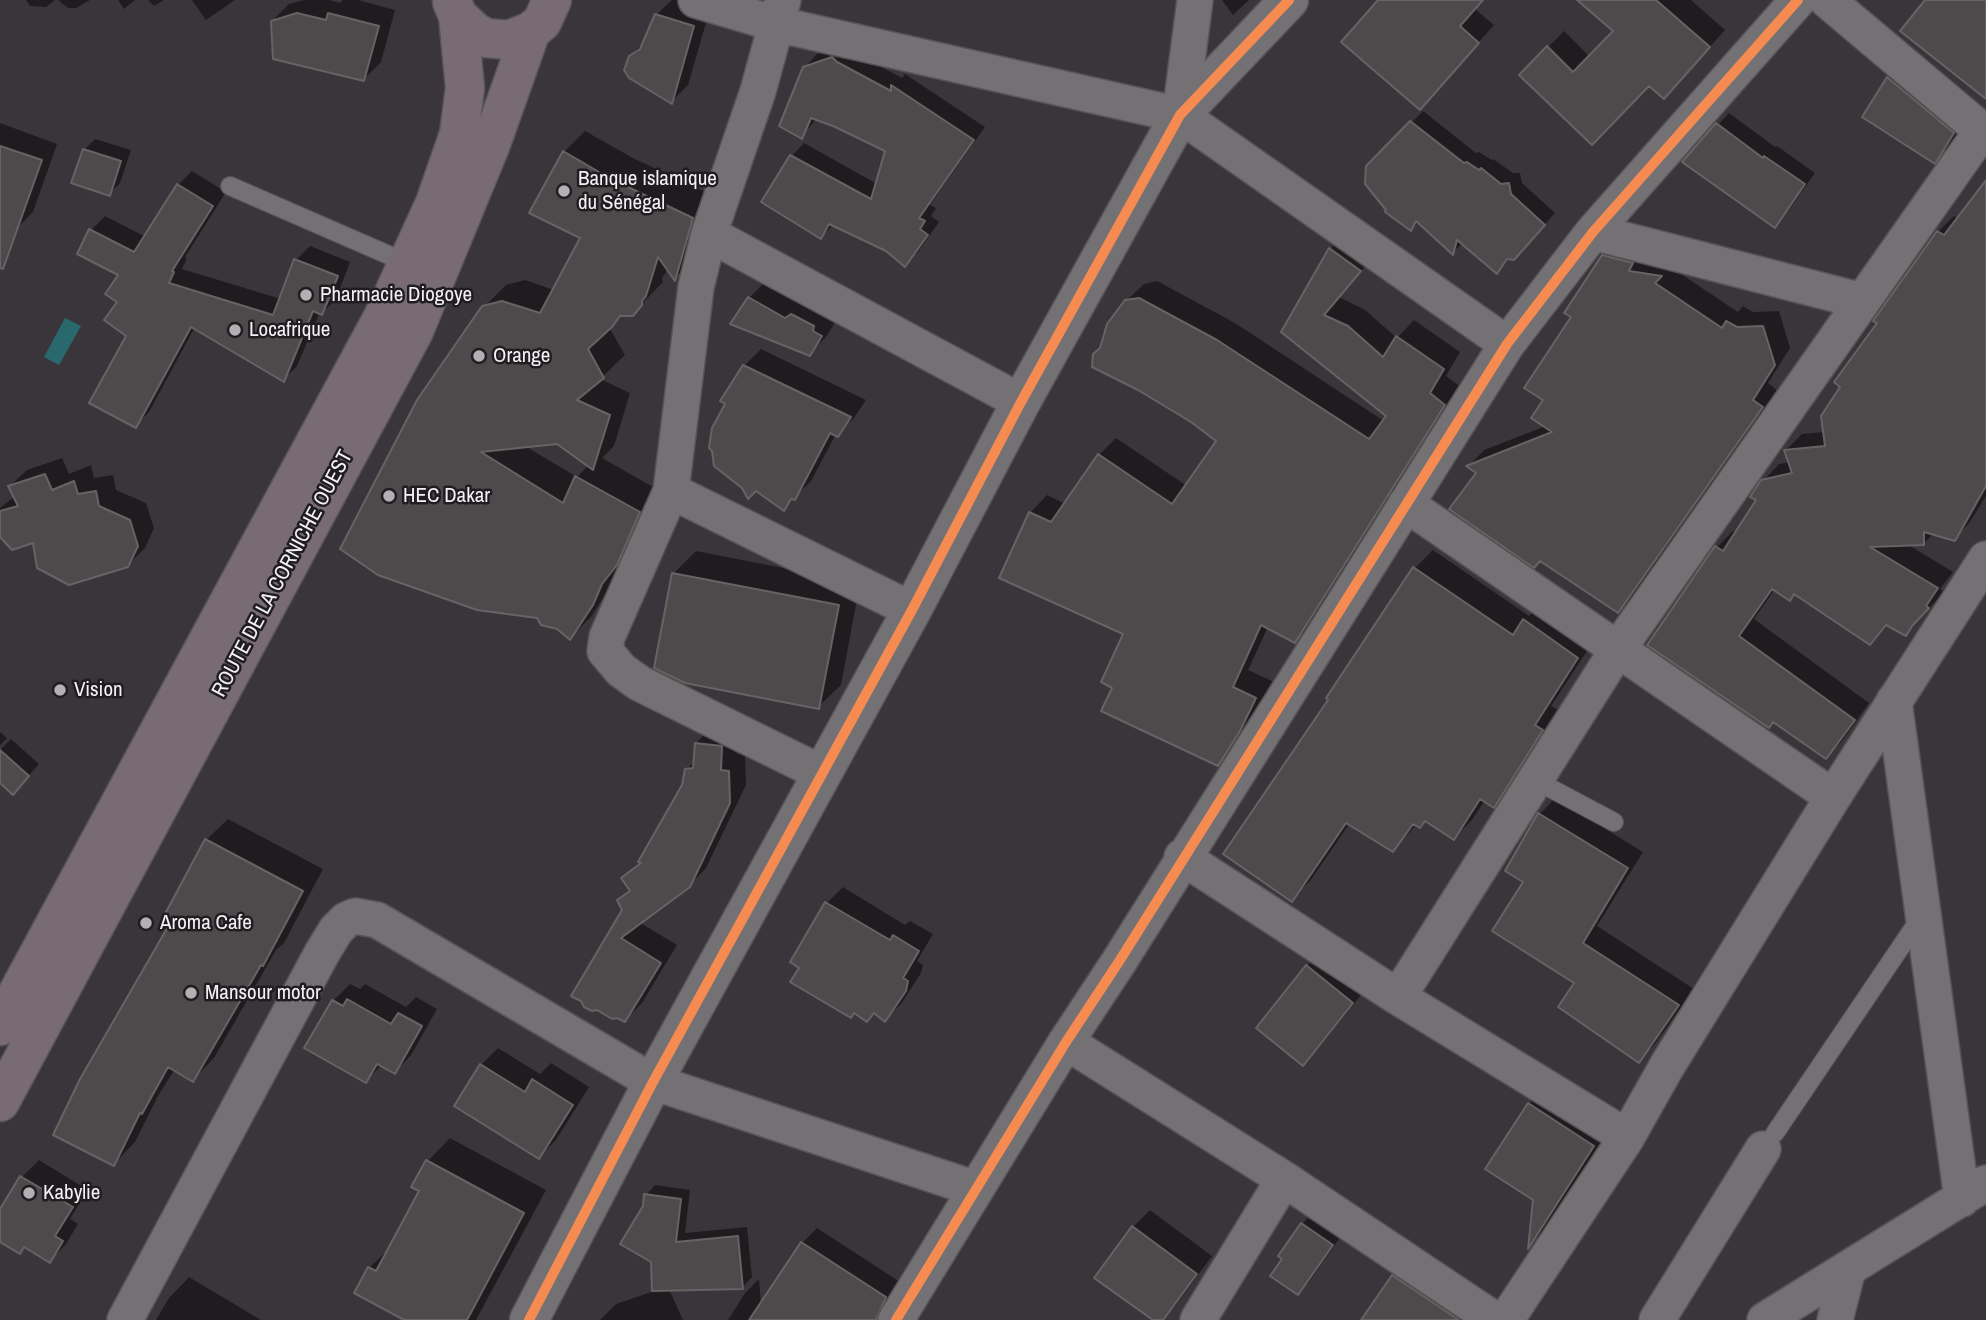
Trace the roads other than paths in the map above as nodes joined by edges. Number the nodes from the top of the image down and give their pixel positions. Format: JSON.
{"nodes":[{"id":1,"x":552,"y":0,"type":"edge"},
{"id":2,"x":696,"y":0,"type":"edge"},
{"id":3,"x":1195,"y":0,"type":"edge"},
{"id":4,"x":1289,"y":0,"type":"edge"},
{"id":5,"x":1798,"y":0,"type":"edge"},
{"id":6,"x":1827,"y":0,"type":"edge"},
{"id":7,"x":454,"y":8,"type":"edge"},
{"id":8,"x":780,"y":12,"type":"edge"},
{"id":9,"x":531,"y":31,"type":"junction"},
{"id":10,"x":1180,"y":115,"type":"junction"},
{"id":11,"x":1984,"y":132,"type":"edge"},
{"id":12,"x":230,"y":186,"type":"dead end"},
{"id":13,"x":1592,"y":232,"type":"junction"},
{"id":14,"x":709,"y":234,"type":"junction"},
{"id":15,"x":407,"y":263,"type":"junction"},
{"id":16,"x":1862,"y":301,"type":"junction"},
{"id":17,"x":1507,"y":344,"type":"junction"},
{"id":18,"x":1021,"y":402,"type":"junction"},
{"id":19,"x":671,"y":491,"type":"junction"},
{"id":20,"x":1406,"y":503,"type":"junction"},
{"id":21,"x":1986,"y":559,"type":"edge"},
{"id":22,"x":912,"y":611,"type":"junction"},
{"id":23,"x":1618,"y":649,"type":"junction"},
{"id":24,"x":1894,"y":701,"type":"junction"},
{"id":25,"x":823,"y":774,"type":"junction"},
{"id":26,"x":1535,"y":780,"type":"junction"},
{"id":27,"x":1833,"y":797,"type":"junction"},
{"id":28,"x":1614,"y":822,"type":"dead end"},
{"id":29,"x":1182,"y":858,"type":"junction"},
{"id":30,"x":1923,"y":914,"type":"junction"},
{"id":31,"x":1398,"y":997,"type":"junction"},
{"id":32,"x":0,"y":1026,"type":"edge"},
{"id":33,"x":1066,"y":1042,"type":"junction"},
{"id":34,"x":653,"y":1082,"type":"junction"},
{"id":35,"x":0,"y":1102,"type":"edge"},
{"id":36,"x":1627,"y":1137,"type":"junction"},
{"id":37,"x":1769,"y":1141,"type":"joint"},
{"id":38,"x":1284,"y":1179,"type":"junction"},
{"id":39,"x":976,"y":1189,"type":"junction"},
{"id":40,"x":1974,"y":1191,"type":"edge"},
{"id":41,"x":1848,"y":1269,"type":"junction"},
{"id":42,"x":125,"y":1320,"type":"edge"},
{"id":43,"x":529,"y":1320,"type":"edge"},
{"id":44,"x":896,"y":1320,"type":"edge"},
{"id":45,"x":1198,"y":1320,"type":"edge"},
{"id":46,"x":1494,"y":1320,"type":"edge"},
{"id":47,"x":1506,"y":1320,"type":"edge"},
{"id":48,"x":1657,"y":1320,"type":"edge"},
{"id":49,"x":1765,"y":1320,"type":"edge"},
{"id":50,"x":1835,"y":1320,"type":"edge"}],
"edges":[{"from":1,"to":9,"type":"highway","name":"ROUTE DE LA CORNICHE OUEST"},
{"from":2,"to":8,"type":"street"},
{"from":3,"to":10,"type":"street"},
{"from":4,"to":10,"type":"street"},
{"from":5,"to":13,"type":"street"},
{"from":6,"to":11,"type":"street"},
{"from":7,"to":9,"type":"highway"},
{"from":7,"to":15,"type":"highway","name":"ROUTE DE LA CORNICHE OUEST"},
{"from":8,"to":10,"type":"street"},
{"from":8,"to":14,"type":"street"},
{"from":9,"to":35,"type":"highway","name":"ROUTE DE LA CORNICHE OUEST"},
{"from":10,"to":17,"type":"street"},
{"from":10,"to":18,"type":"street"},
{"from":11,"to":16,"type":"street"},
{"from":12,"to":15,"type":"lane"},
{"from":13,"to":16,"type":"street"},
{"from":13,"to":17,"type":"street"},
{"from":14,"to":18,"type":"street"},
{"from":14,"to":19,"type":"street"},
{"from":15,"to":32,"type":"highway","name":"ROUTE DE LA CORNICHE OUEST"},
{"from":16,"to":23,"type":"street"},
{"from":17,"to":20,"type":"street"},
{"from":18,"to":22,"type":"street"},
{"from":19,"to":22,"type":"street"},
{"from":19,"to":25,"type":"street"},
{"from":20,"to":23,"type":"street"},
{"from":20,"to":29,"type":"street"},
{"from":21,"to":24,"type":"street"},
{"from":22,"to":25,"type":"street"},
{"from":23,"to":26,"type":"street"},
{"from":23,"to":27,"type":"street"},
{"from":24,"to":27,"type":"street"},
{"from":24,"to":30,"type":"street"},
{"from":25,"to":34,"type":"street"},
{"from":26,"to":28,"type":"lane"},
{"from":26,"to":31,"type":"street"},
{"from":27,"to":36,"type":"street"},
{"from":29,"to":31,"type":"street"},
{"from":29,"to":33,"type":"street"},
{"from":30,"to":37,"type":"lane"},
{"from":30,"to":40,"type":"street"},
{"from":31,"to":36,"type":"street"},
{"from":33,"to":38,"type":"street"},
{"from":33,"to":39,"type":"street"},
{"from":34,"to":39,"type":"street"},
{"from":34,"to":42,"type":"street"},
{"from":34,"to":43,"type":"street"},
{"from":36,"to":47,"type":"street"},
{"from":37,"to":48,"type":"street"},
{"from":38,"to":45,"type":"street"},
{"from":38,"to":46,"type":"street"},
{"from":39,"to":44,"type":"street"},
{"from":40,"to":41,"type":"street"},
{"from":41,"to":49,"type":"street"},
{"from":41,"to":50,"type":"street"}]}
